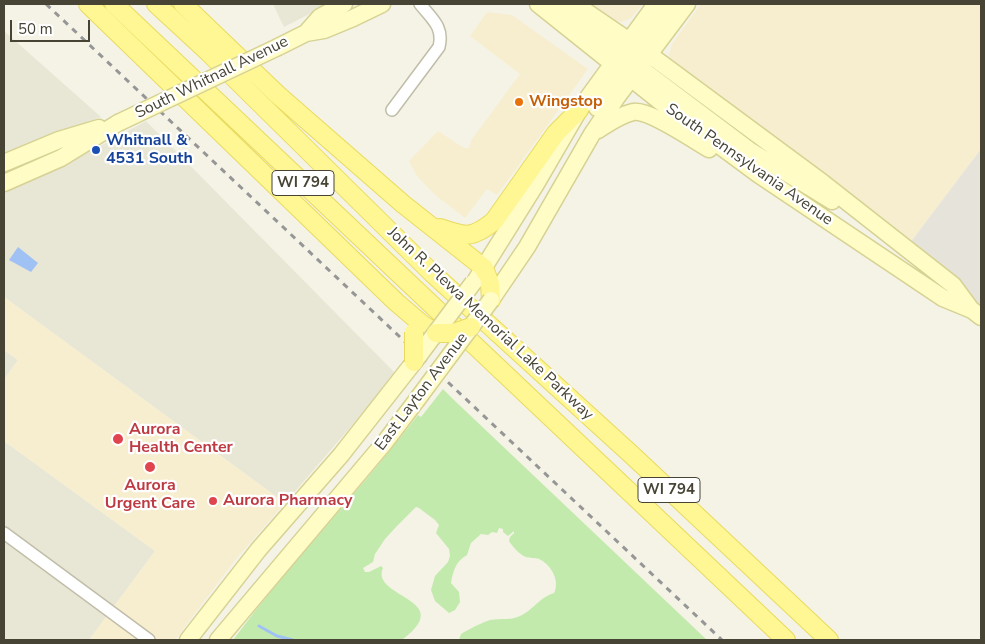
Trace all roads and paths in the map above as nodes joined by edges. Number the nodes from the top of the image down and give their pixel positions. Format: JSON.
{"nodes":[{"id":1,"x":88,"y":4,"type":"edge"},
{"id":2,"x":114,"y":4,"type":"edge"},
{"id":3,"x":156,"y":4,"type":"edge"},
{"id":4,"x":183,"y":4,"type":"edge"},
{"id":5,"x":344,"y":4,"type":"edge"},
{"id":6,"x":382,"y":4,"type":"edge"},
{"id":7,"x":420,"y":4,"type":"edge"},
{"id":8,"x":538,"y":4,"type":"edge"},
{"id":9,"x":547,"y":4,"type":"edge"},
{"id":10,"x":575,"y":4,"type":"edge"},
{"id":11,"x":656,"y":4,"type":"edge"},
{"id":12,"x":670,"y":4,"type":"edge"},
{"id":13,"x":687,"y":4,"type":"edge"},
{"id":14,"x":306,"y":33,"type":"junction"},
{"id":15,"x":630,"y":59,"type":"junction"},
{"id":16,"x":392,"y":110,"type":"dead end"},
{"id":17,"x":579,"y":110,"type":"junction"},
{"id":18,"x":118,"y":123,"type":"junction"},
{"id":19,"x":592,"y":134,"type":"junction"},
{"id":20,"x":4,"y":163,"type":"edge"},
{"id":21,"x":758,"y":174,"type":"junction"},
{"id":22,"x":4,"y":183,"type":"edge"},
{"id":23,"x":430,"y":225,"type":"junction"},
{"id":24,"x":484,"y":268,"type":"junction"},
{"id":25,"x":494,"y":295,"type":"junction"},
{"id":26,"x":976,"y":313,"type":"edge"},
{"id":27,"x":471,"y":327,"type":"junction"},
{"id":28,"x":425,"y":330,"type":"junction"},
{"id":29,"x":414,"y":362,"type":"joint"},
{"id":30,"x":4,"y":533,"type":"edge"},
{"id":31,"x":148,"y":640,"type":"edge"},
{"id":32,"x":188,"y":640,"type":"edge"},
{"id":33,"x":218,"y":640,"type":"edge"},
{"id":34,"x":786,"y":640,"type":"edge"},
{"id":35,"x":829,"y":640,"type":"edge"}],
"edges":[{"from":1,"to":28,"type":"main road"},
{"from":2,"to":34,"type":"main road","name":"John R. Plewa Memorial Lake Parkway","number":"WI 794"},
{"from":3,"to":35,"type":"main road","name":"John R. Plewa Memorial Lake Parkway","number":"WI 794"},
{"from":4,"to":23,"type":"main road"},
{"from":5,"to":14,"type":"main road","name":"South Whitnall Avenue"},
{"from":6,"to":14,"type":"main road","name":"South Whitnall Avenue"},
{"from":7,"to":16,"type":"street"},
{"from":8,"to":15,"type":"main road","name":"South Pennsylvania Avenue"},
{"from":9,"to":15,"type":"main road"},
{"from":10,"to":15,"type":"main road","name":"South Pennsylvania Avenue"},
{"from":11,"to":15,"type":"main road","name":"East Layton Avenue"},
{"from":12,"to":15,"type":"main road"},
{"from":13,"to":15,"type":"main road","name":"East Layton Avenue"},
{"from":14,"to":18,"type":"main road","name":"South Whitnall Avenue","bridge":true},
{"from":15,"to":17,"type":"main road","name":"East Layton Avenue"},
{"from":15,"to":19,"type":"main road","name":"East Layton Avenue"},
{"from":15,"to":21,"type":"main road","name":"South Pennsylvania Avenue"},
{"from":15,"to":25,"type":"main road"},
{"from":15,"to":26,"type":"main road","name":"South Pennsylvania Avenue"},
{"from":17,"to":23,"type":"main road"},
{"from":17,"to":24,"type":"main road","name":"East Layton Avenue"},
{"from":18,"to":20,"type":"main road","name":"South Whitnall Avenue"},
{"from":18,"to":22,"type":"main road","name":"South Whitnall Avenue"},
{"from":19,"to":21,"type":"main road"},
{"from":19,"to":25,"type":"main road","name":"East Layton Avenue"},
{"from":21,"to":26,"type":"main road","name":"South Pennsylvania Avenue"},
{"from":23,"to":24,"type":"main road"},
{"from":24,"to":25,"type":"main road"},
{"from":24,"to":28,"type":"main road","name":"East Layton Avenue","bridge":true},
{"from":25,"to":27,"type":"main road","name":"East Layton Avenue","bridge":true},
{"from":27,"to":28,"type":"main road","bridge":true},
{"from":27,"to":33,"type":"main road","name":"East Layton Avenue","bridge":true},
{"from":28,"to":29,"type":"main road","bridge":true},
{"from":29,"to":32,"type":"main road","name":"East Layton Avenue"},
{"from":30,"to":31,"type":"street"}]}
